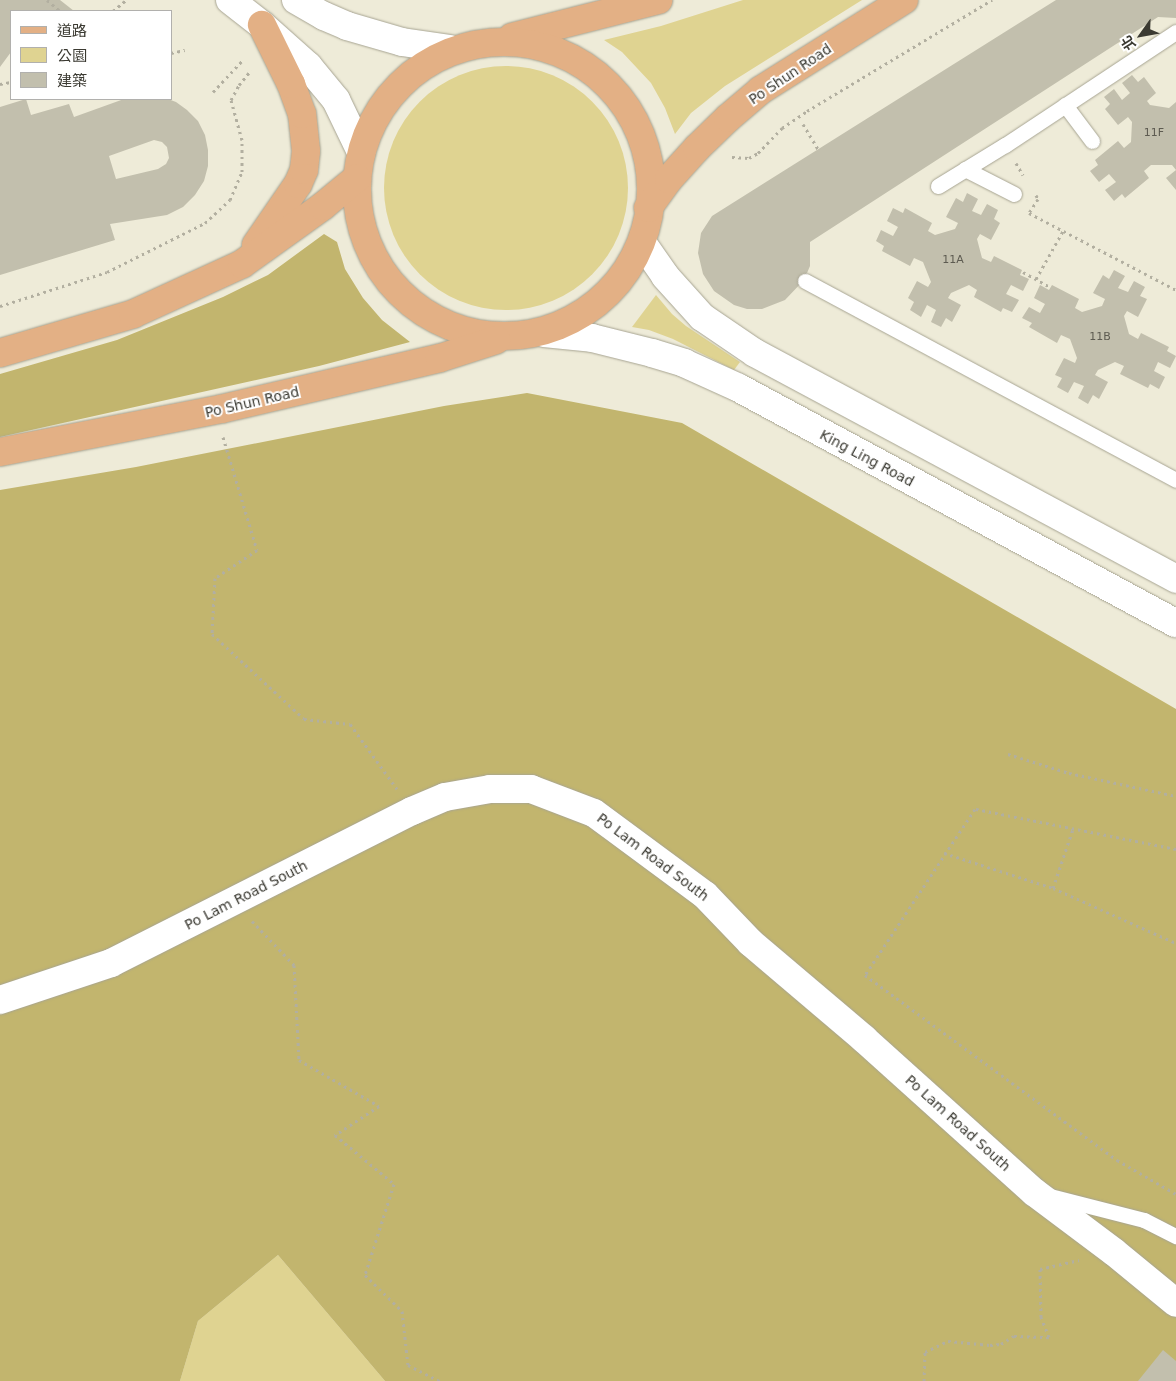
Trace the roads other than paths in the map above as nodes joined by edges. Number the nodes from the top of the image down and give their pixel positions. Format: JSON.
{"nodes":[{"id":1,"x":230,"y":0,"type":"edge"},
{"id":2,"x":296,"y":0,"type":"edge"},
{"id":3,"x":658,"y":0,"type":"edge"},
{"id":4,"x":904,"y":0,"type":"edge"},
{"id":5,"x":262,"y":25,"type":"junction"},
{"id":6,"x":1176,"y":32,"type":"edge"},
{"id":7,"x":501,"y":40,"type":"junction"},
{"id":8,"x":450,"y":50,"type":"junction"},
{"id":9,"x":1065,"y":105,"type":"junction"},
{"id":10,"x":1092,"y":141,"type":"dead end"},
{"id":11,"x":359,"y":165,"type":"junction"},
{"id":12,"x":965,"y":169,"type":"junction"},
{"id":13,"x":938,"y":186,"type":"dead end"},
{"id":14,"x":1014,"y":194,"type":"dead end"},
{"id":15,"x":648,"y":208,"type":"junction"},
{"id":16,"x":643,"y":244,"type":"junction"},
{"id":17,"x":242,"y":264,"type":"junction"},
{"id":18,"x":805,"y":281,"type":"dead end"},
{"id":19,"x":544,"y":333,"type":"junction"},
{"id":20,"x":500,"y":339,"type":"junction"},
{"id":21,"x":0,"y":354,"type":"edge"},
{"id":22,"x":0,"y":452,"type":"edge"},
{"id":23,"x":1176,"y":480,"type":"edge"},
{"id":24,"x":1176,"y":579,"type":"edge"},
{"id":25,"x":1176,"y":623,"type":"edge"},
{"id":26,"x":0,"y":1000,"type":"edge"},
{"id":27,"x":1034,"y":1192,"type":"junction"},
{"id":28,"x":1176,"y":1236,"type":"edge"},
{"id":29,"x":1176,"y":1304,"type":"edge"}],
"edges":[{"from":1,"to":5,"type":"street"},
{"from":2,"to":8,"type":"street"},
{"from":3,"to":7,"type":"main road"},
{"from":4,"to":15,"type":"main road","name":"Po Shun Road"},
{"from":5,"to":11,"type":"street"},
{"from":5,"to":17,"type":"main road"},
{"from":6,"to":9,"type":"lane"},
{"from":7,"to":8,"type":"main road"},
{"from":7,"to":15,"type":"main road"},
{"from":8,"to":11,"type":"main road"},
{"from":9,"to":10,"type":"lane"},
{"from":9,"to":12,"type":"lane"},
{"from":11,"to":17,"type":"main road"},
{"from":11,"to":20,"type":"main road"},
{"from":12,"to":13,"type":"lane"},
{"from":12,"to":14,"type":"lane"},
{"from":15,"to":16,"type":"main road"},
{"from":16,"to":19,"type":"main road"},
{"from":16,"to":24,"type":"street"},
{"from":17,"to":21,"type":"main road"},
{"from":18,"to":23,"type":"lane"},
{"from":19,"to":20,"type":"main road"},
{"from":19,"to":25,"type":"street","name":"King Ling Road"},
{"from":20,"to":22,"type":"main road","name":"Po Shun Road"},
{"from":26,"to":27,"type":"street","name":"Po Lam Road South"},
{"from":27,"to":28,"type":"lane"},
{"from":27,"to":29,"type":"street","name":"Po Lam Road South"}]}
